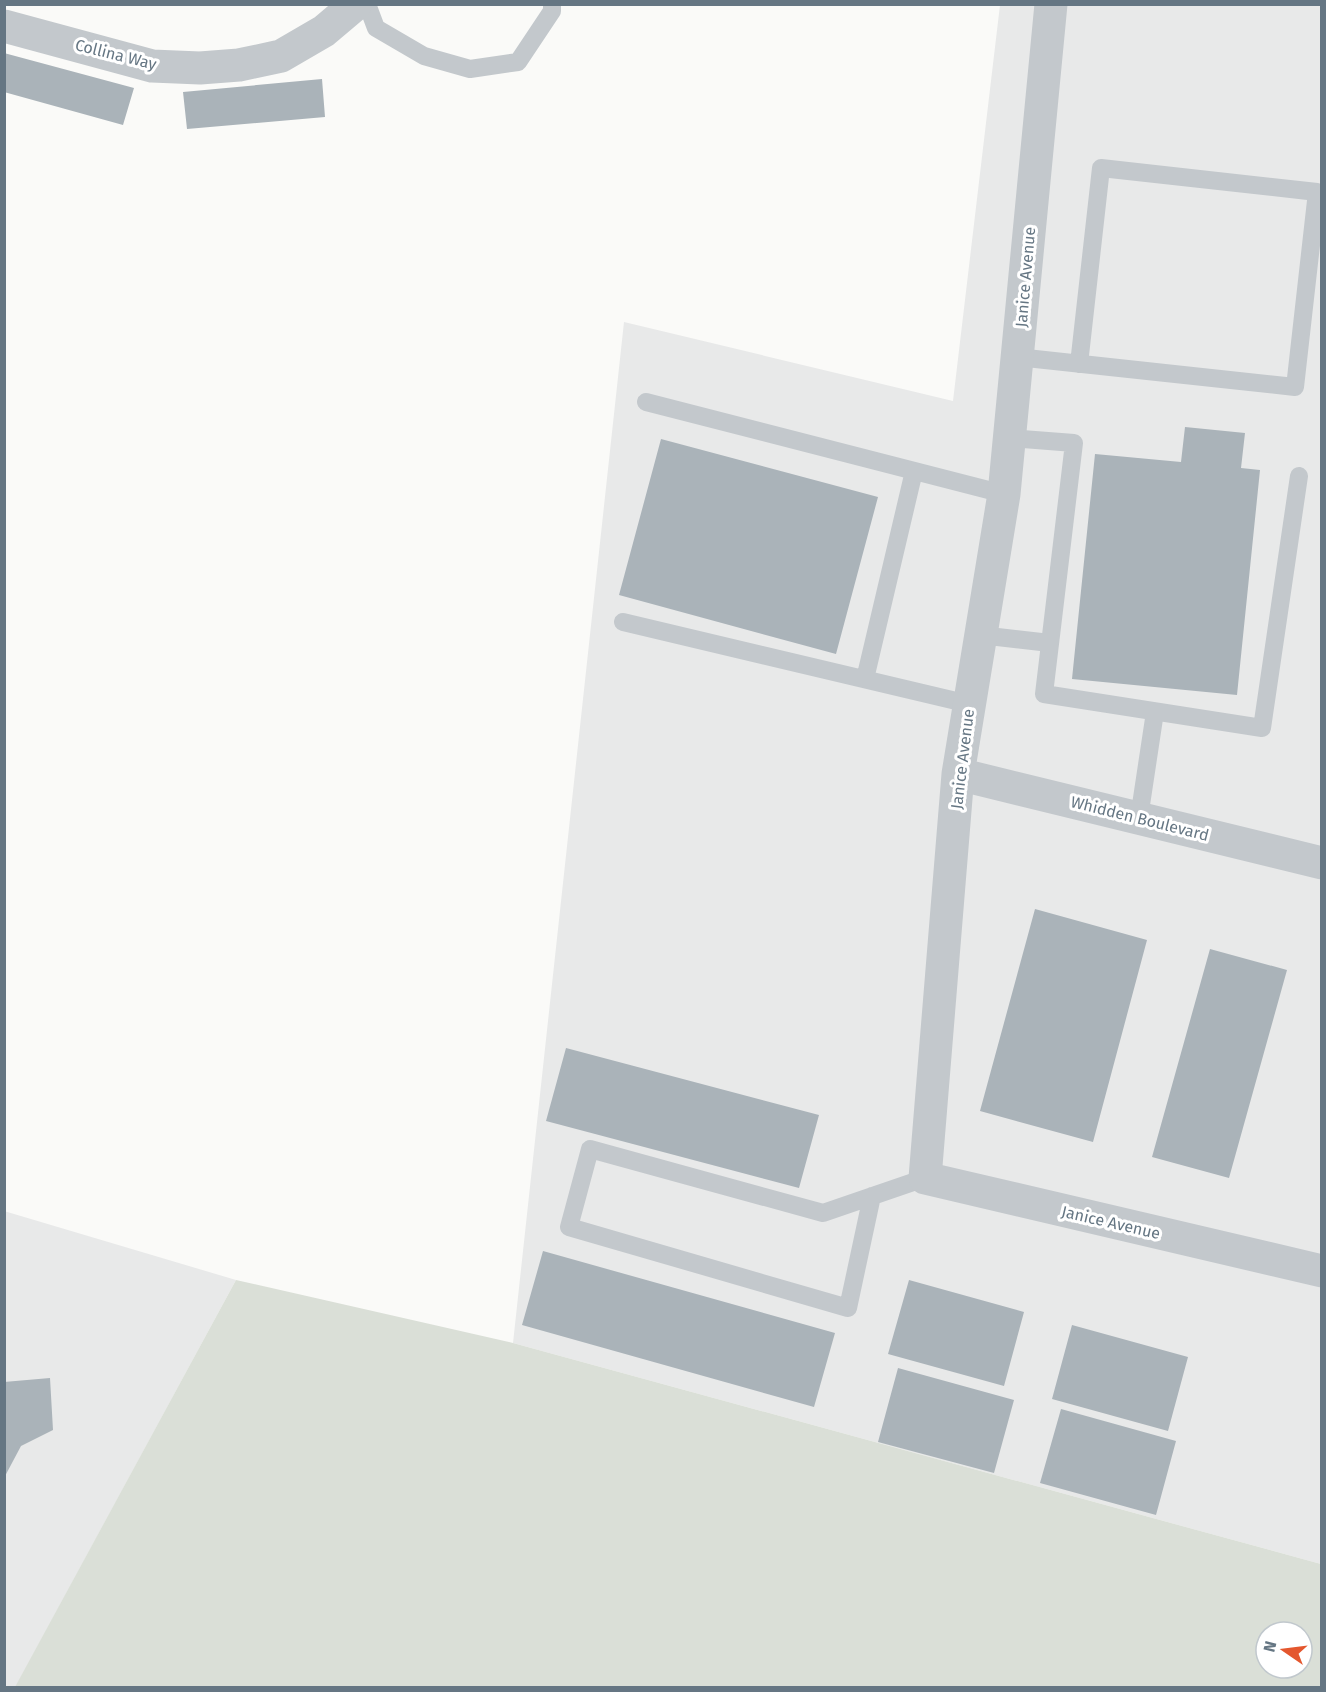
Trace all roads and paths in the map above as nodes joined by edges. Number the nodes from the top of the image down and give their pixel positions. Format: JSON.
{"nodes":[{"id":1,"x":356,"y":4,"type":"edge"},
{"id":2,"x":367,"y":4,"type":"edge"},
{"id":3,"x":552,"y":4,"type":"edge"},
{"id":4,"x":1051,"y":4,"type":"edge"},
{"id":5,"x":4,"y":26,"type":"edge"},
{"id":6,"x":1017,"y":357,"type":"junction"},
{"id":7,"x":1079,"y":364,"type":"junction"},
{"id":8,"x":646,"y":402,"type":"dead end"},
{"id":9,"x":1010,"y":438,"type":"junction"},
{"id":10,"x":914,"y":471,"type":"junction"},
{"id":11,"x":1299,"y":476,"type":"dead end"},
{"id":12,"x":1004,"y":494,"type":"junction"},
{"id":13,"x":623,"y":622,"type":"dead end"},
{"id":14,"x":980,"y":635,"type":"junction"},
{"id":15,"x":1050,"y":643,"type":"junction"},
{"id":16,"x":865,"y":679,"type":"junction"},
{"id":17,"x":969,"y":705,"type":"junction"},
{"id":18,"x":1155,"y":712,"type":"junction"},
{"id":19,"x":958,"y":774,"type":"junction"},
{"id":20,"x":1139,"y":818,"type":"junction"},
{"id":21,"x":1322,"y":863,"type":"edge"},
{"id":22,"x":925,"y":1178,"type":"junction"},
{"id":23,"x":872,"y":1196,"type":"junction"},
{"id":24,"x":1322,"y":1271,"type":"edge"}],
"edges":[{"from":1,"to":5,"type":"street","name":"Collina Way"},
{"from":2,"to":3,"type":"lane"},
{"from":4,"to":6,"type":"street","name":"Janice Avenue"},
{"from":6,"to":7,"type":"lane"},
{"from":6,"to":9,"type":"street","name":"Janice Avenue"},
{"from":7,"to":7,"type":"lane"},
{"from":8,"to":10,"type":"lane"},
{"from":9,"to":12,"type":"street","name":"Janice Avenue"},
{"from":9,"to":15,"type":"lane"},
{"from":10,"to":12,"type":"lane"},
{"from":10,"to":16,"type":"lane"},
{"from":11,"to":18,"type":"lane"},
{"from":12,"to":14,"type":"street","name":"Janice Avenue"},
{"from":13,"to":16,"type":"lane"},
{"from":14,"to":15,"type":"lane"},
{"from":14,"to":17,"type":"street","name":"Janice Avenue"},
{"from":15,"to":18,"type":"lane"},
{"from":16,"to":17,"type":"lane"},
{"from":17,"to":19,"type":"street","name":"Janice Avenue"},
{"from":18,"to":20,"type":"lane"},
{"from":19,"to":20,"type":"street","name":"Whidden Boulevard"},
{"from":19,"to":22,"type":"street","name":"Janice Avenue"},
{"from":20,"to":21,"type":"street","name":"Whidden Boulevard"},
{"from":22,"to":23,"type":"lane"},
{"from":22,"to":24,"type":"street","name":"Janice Avenue"},
{"from":23,"to":23,"type":"lane"}]}
